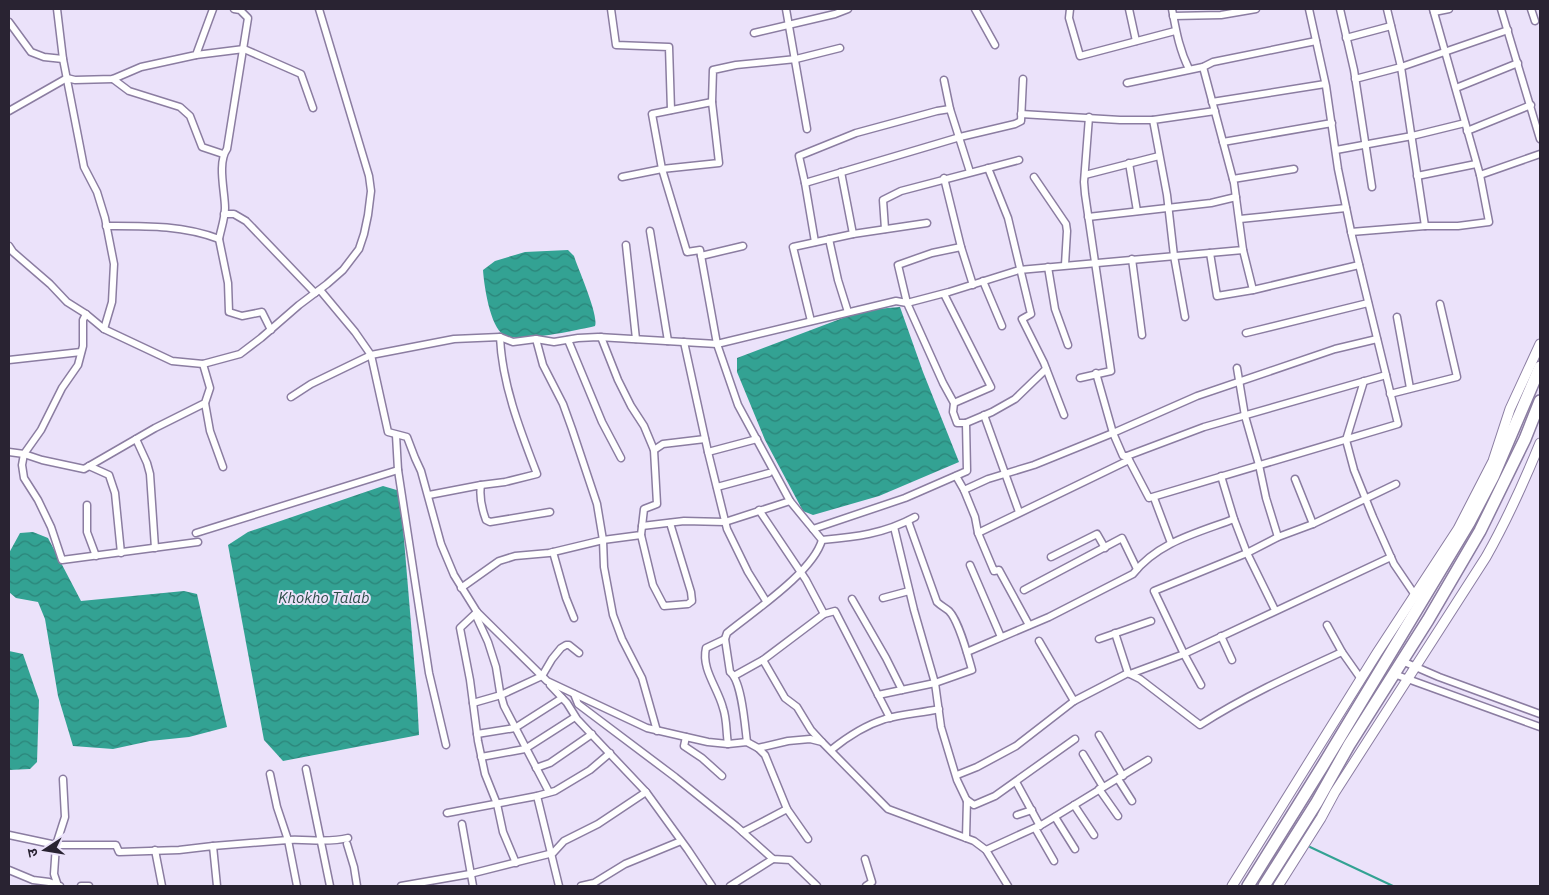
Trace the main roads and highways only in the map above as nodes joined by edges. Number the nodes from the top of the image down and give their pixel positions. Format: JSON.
{"nodes":[{"id":1,"x":1540,"y":367,"type":"edge"},
{"id":2,"x":1540,"y":402,"type":"edge"},
{"id":3,"x":1248,"y":886,"type":"edge"},
{"id":4,"x":1264,"y":886,"type":"edge"}],
"edges":[{"from":1,"to":3,"type":"highway"},
{"from":2,"to":4,"type":"highway"}]}
